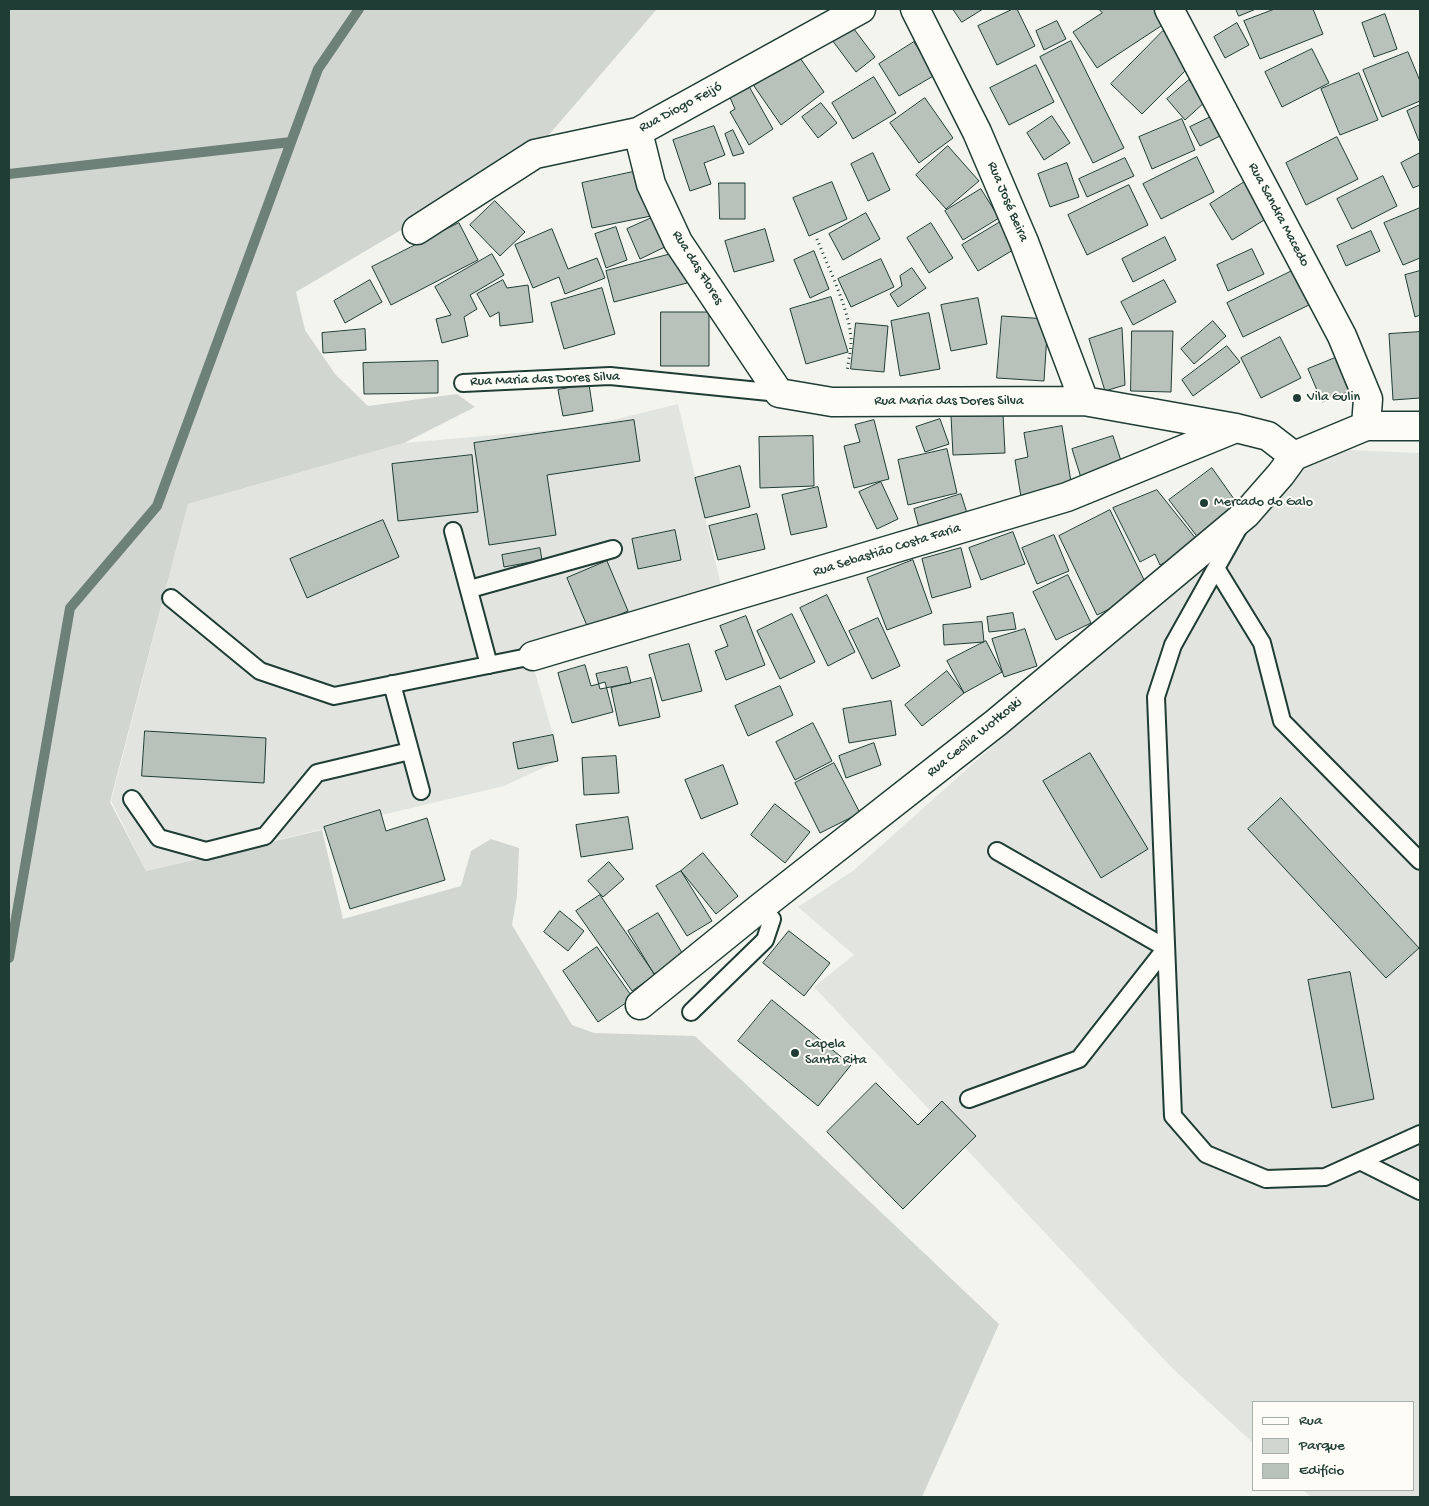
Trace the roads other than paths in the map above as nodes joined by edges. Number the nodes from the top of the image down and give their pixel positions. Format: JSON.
{"nodes":[{"id":1,"x":861,"y":9,"type":"edge"},
{"id":2,"x":915,"y":9,"type":"edge"},
{"id":3,"x":1169,"y":9,"type":"edge"},
{"id":4,"x":638,"y":132,"type":"junction"},
{"id":5,"x":417,"y":230,"type":"dead end"},
{"id":6,"x":463,"y":383,"type":"dead end"},
{"id":7,"x":779,"y":392,"type":"junction"},
{"id":8,"x":1084,"y":402,"type":"junction"},
{"id":9,"x":1366,"y":426,"type":"junction"},
{"id":10,"x":1420,"y":426,"type":"edge"},
{"id":11,"x":1236,"y":428,"type":"junction"},
{"id":12,"x":1294,"y":456,"type":"junction"},
{"id":13,"x":1246,"y":514,"type":"junction"},
{"id":14,"x":453,"y":531,"type":"dead end"},
{"id":15,"x":613,"y":549,"type":"dead end"},
{"id":16,"x":1216,"y":568,"type":"junction"},
{"id":17,"x":470,"y":589,"type":"junction"},
{"id":18,"x":171,"y":598,"type":"dead end"},
{"id":19,"x":533,"y":656,"type":"joint"},
{"id":20,"x":490,"y":665,"type":"junction"},
{"id":21,"x":392,"y":684,"type":"junction"},
{"id":22,"x":410,"y":751,"type":"junction"},
{"id":23,"x":421,"y":791,"type":"dead end"},
{"id":24,"x":132,"y":799,"type":"dead end"},
{"id":25,"x":997,"y":851,"type":"dead end"},
{"id":26,"x":1420,"y":861,"type":"edge"},
{"id":27,"x":761,"y":907,"type":"junction"},
{"id":28,"x":1166,"y":948,"type":"junction"},
{"id":29,"x":640,"y":1005,"type":"dead end"},
{"id":30,"x":691,"y":1012,"type":"dead end"},
{"id":31,"x":969,"y":1098,"type":"dead end"},
{"id":32,"x":1420,"y":1134,"type":"edge"},
{"id":33,"x":1360,"y":1161,"type":"junction"},
{"id":34,"x":1420,"y":1191,"type":"edge"}],
"edges":[{"from":1,"to":4,"type":"street","name":"Rua Diogo Feijó"},
{"from":2,"to":8,"type":"street","name":"Rua José Beira"},
{"from":3,"to":9,"type":"street","name":"Rua Sandra Macedo"},
{"from":4,"to":5,"type":"street","name":"Rua Diogo Feijó"},
{"from":4,"to":7,"type":"street","name":"Rua das Flores"},
{"from":6,"to":7,"type":"lane","name":"Rua Maria das Dores Silva"},
{"from":7,"to":8,"type":"street","name":"Rua Maria das Dores Silva"},
{"from":8,"to":11,"type":"street","name":"Rua Maria das Dores Silva"},
{"from":9,"to":10,"type":"street"},
{"from":9,"to":12,"type":"street"},
{"from":11,"to":12,"type":"street","name":"Rua Maria das Dores Silva"},
{"from":11,"to":19,"type":"street","name":"Rua Sebastião Costa Faria"},
{"from":12,"to":13,"type":"street","name":"Rua Cecília Wotkoski"},
{"from":13,"to":16,"type":"lane"},
{"from":13,"to":27,"type":"street","name":"Rua Cecília Wotkoski"},
{"from":14,"to":17,"type":"lane"},
{"from":15,"to":17,"type":"lane"},
{"from":16,"to":26,"type":"lane"},
{"from":16,"to":28,"type":"lane"},
{"from":17,"to":20,"type":"lane"},
{"from":18,"to":21,"type":"lane"},
{"from":19,"to":20,"type":"lane"},
{"from":20,"to":21,"type":"lane"},
{"from":21,"to":22,"type":"lane"},
{"from":22,"to":23,"type":"lane"},
{"from":22,"to":24,"type":"lane"},
{"from":25,"to":28,"type":"lane"},
{"from":27,"to":29,"type":"street","name":"Rua Cecília Wotkoski"},
{"from":27,"to":30,"type":"lane"},
{"from":28,"to":31,"type":"lane"},
{"from":28,"to":33,"type":"lane"},
{"from":32,"to":33,"type":"lane"},
{"from":33,"to":34,"type":"lane"}]}
